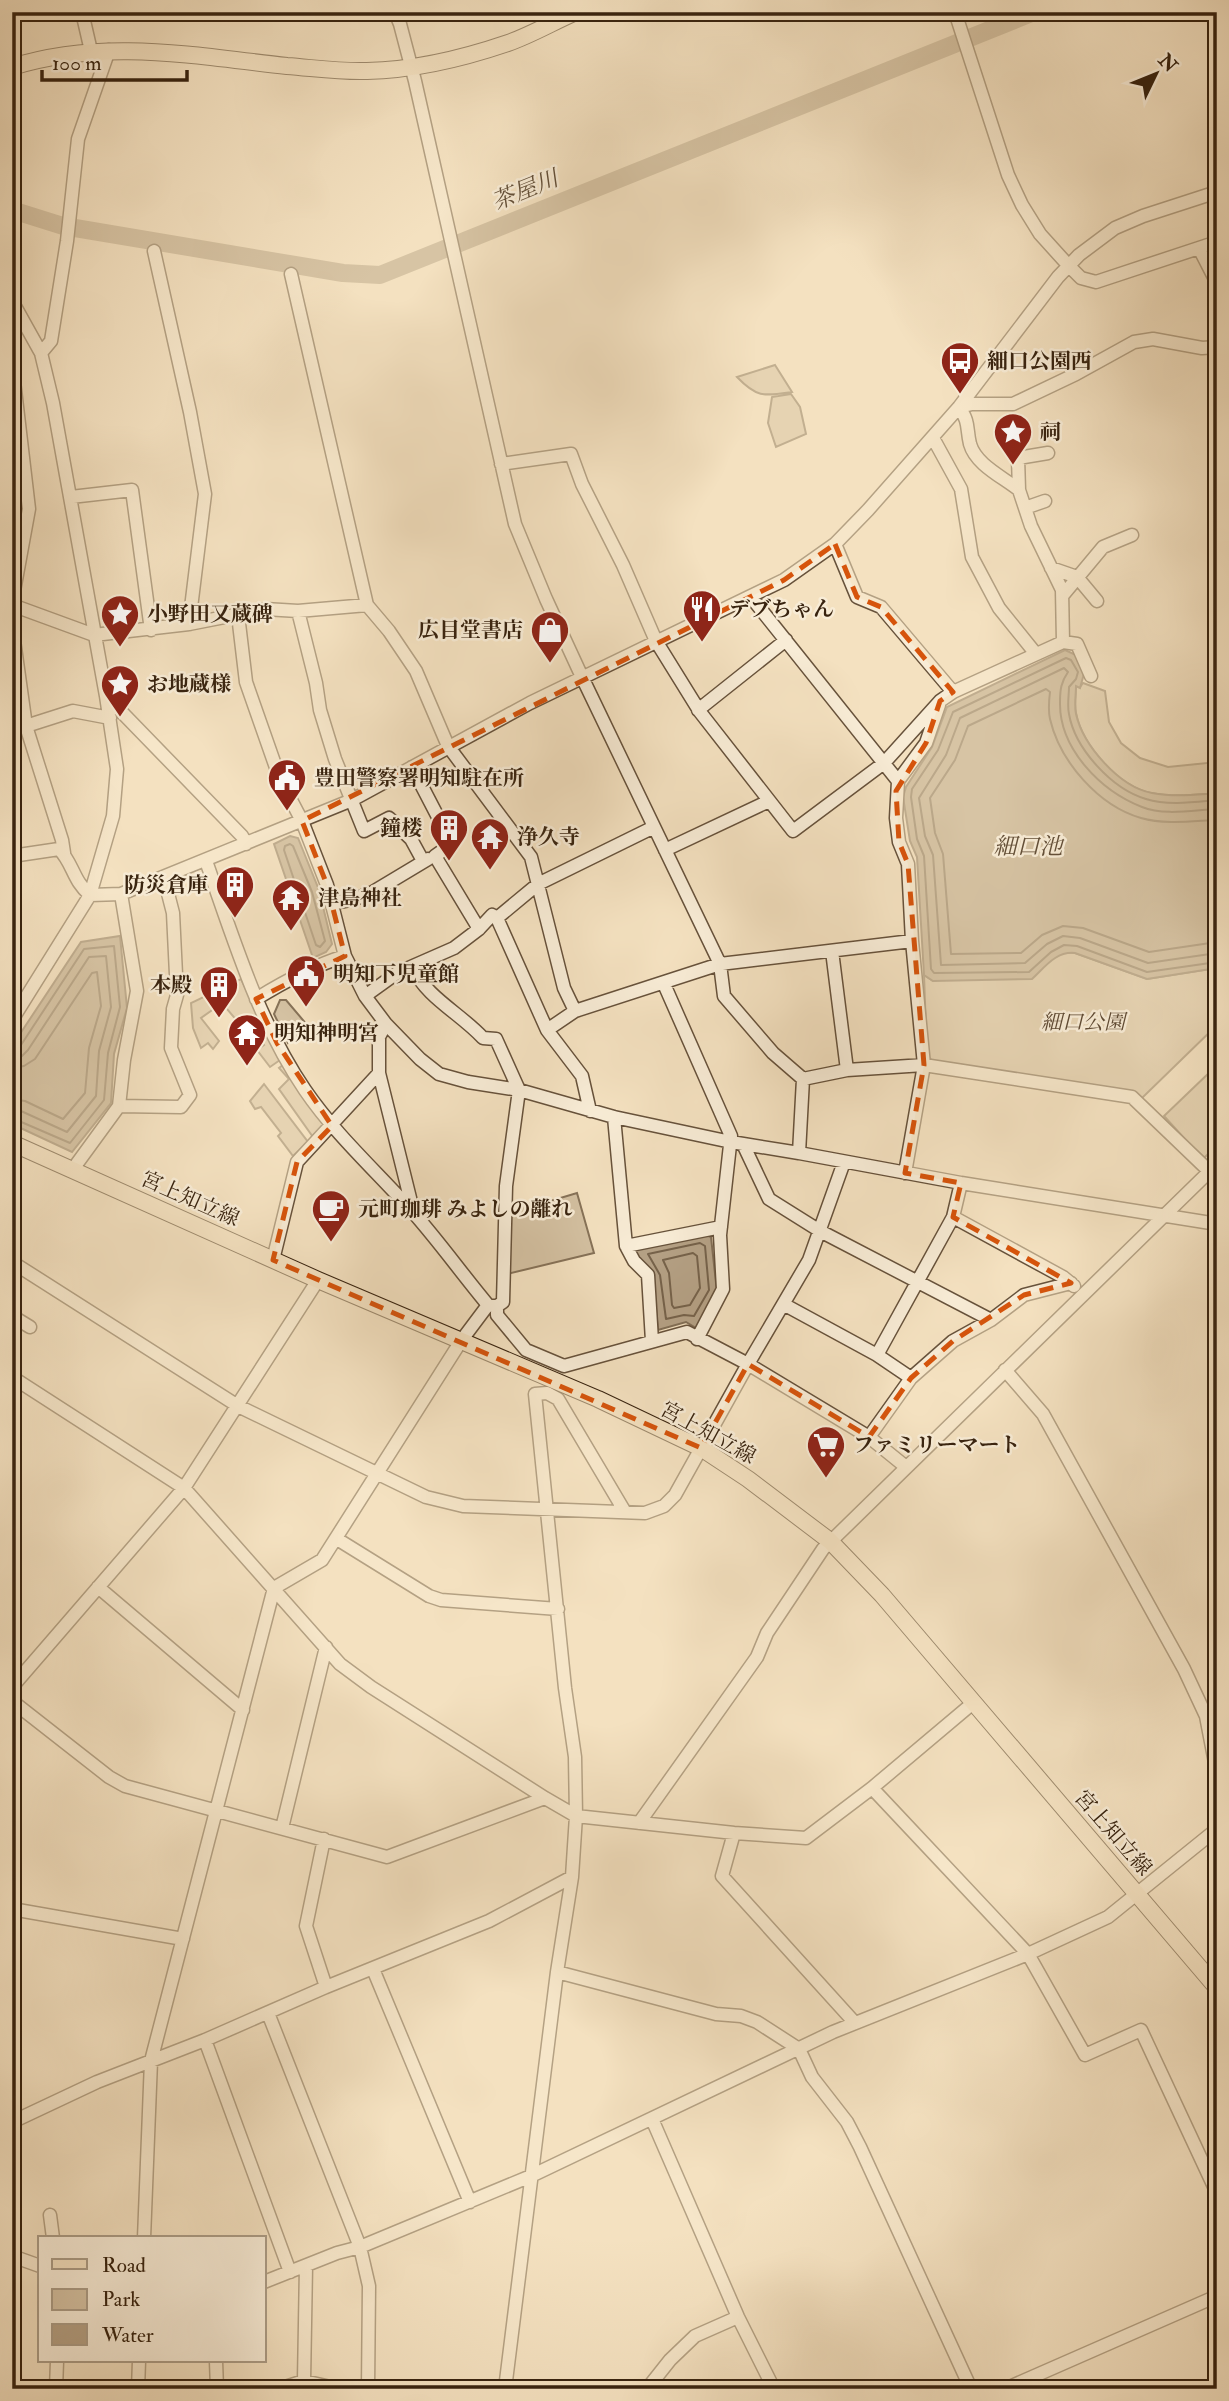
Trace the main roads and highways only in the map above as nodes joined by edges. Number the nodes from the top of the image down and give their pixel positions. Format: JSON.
{"nodes":[{"id":1,"x":576,"y":12,"type":"edge"},
{"id":2,"x":12,"y":67,"type":"edge"},
{"id":3,"x":12,"y":1143,"type":"edge"},
{"id":4,"x":1217,"y":1988,"type":"edge"}],
"edges":[{"from":1,"to":2,"type":"main road"},
{"from":3,"to":4,"type":"main road","name":"宮上知立線"}]}
